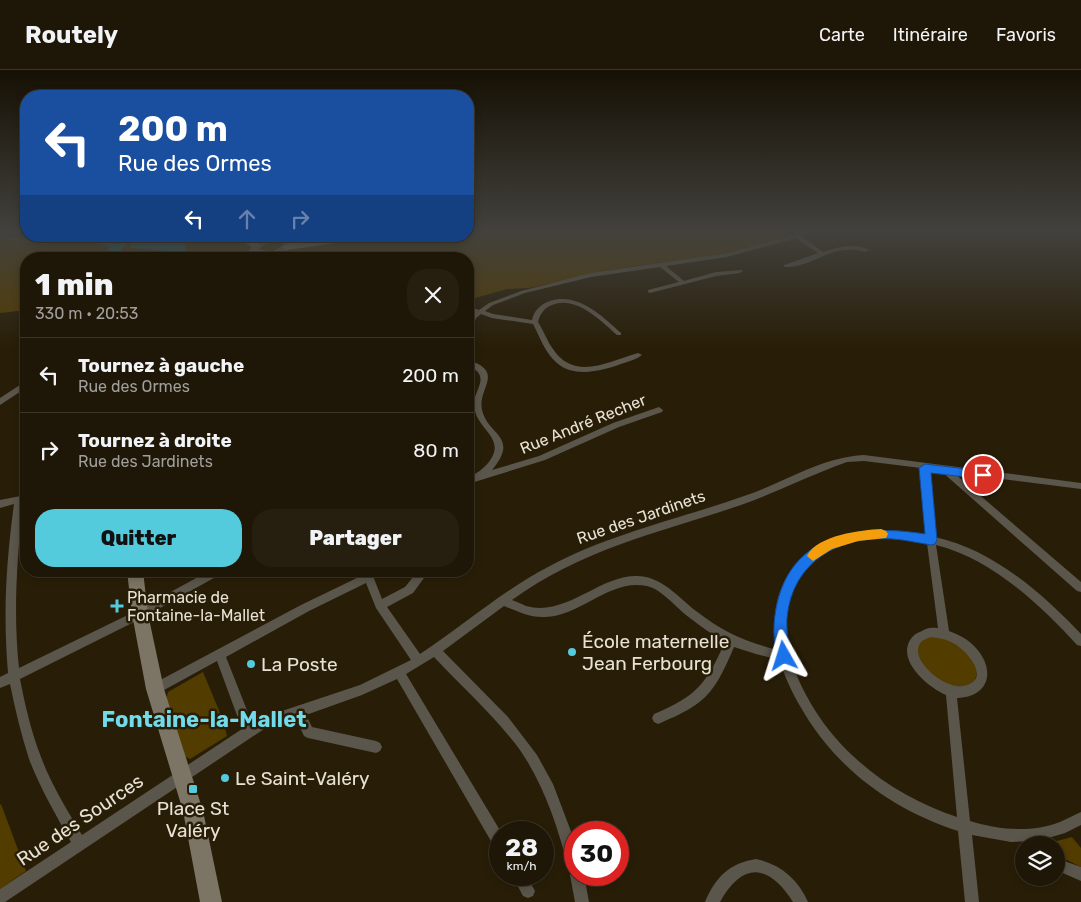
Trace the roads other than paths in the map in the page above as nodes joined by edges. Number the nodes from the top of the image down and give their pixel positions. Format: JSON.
{"nodes":[{"id":1,"x":623,"y":270,"type":"edge"},
{"id":2,"x":667,"y":270,"type":"edge"},
{"id":3,"x":740,"y":272,"type":"dead end"},
{"id":4,"x":682,"y":282,"type":"junction"},
{"id":5,"x":650,"y":291,"type":"dead end"},
{"id":6,"x":474,"y":310,"type":"edge"},
{"id":7,"x":481,"y":312,"type":"junction"},
{"id":8,"x":474,"y":318,"type":"edge"},
{"id":9,"x":535,"y":322,"type":"junction"},
{"id":10,"x":619,"y":334,"type":"dead end"},
{"id":11,"x":638,"y":355,"type":"dead end"},
{"id":12,"x":474,"y":366,"type":"edge"},
{"id":13,"x":20,"y":389,"type":"edge"},
{"id":14,"x":0,"y":402,"type":"edge"},
{"id":15,"x":659,"y":410,"type":"dead end"},
{"id":16,"x":499,"y":456,"type":"junction"},
{"id":17,"x":517,"y":466,"type":"junction"},
{"id":18,"x":925,"y":468,"type":"junction"},
{"id":19,"x":945,"y":470,"type":"junction"},
{"id":20,"x":482,"y":476,"type":"junction"},
{"id":21,"x":474,"y":479,"type":"edge"},
{"id":22,"x":1079,"y":486,"type":"edge"},
{"id":23,"x":20,"y":499,"type":"edge"},
{"id":24,"x":0,"y":504,"type":"edge"},
{"id":25,"x":20,"y":505,"type":"edge"},
{"id":26,"x":931,"y":540,"type":"junction"},
{"id":27,"x":137,"y":577,"type":"edge"},
{"id":28,"x":207,"y":577,"type":"edge"},
{"id":29,"x":362,"y":577,"type":"edge"},
{"id":30,"x":368,"y":577,"type":"edge"},
{"id":31,"x":419,"y":577,"type":"edge"},
{"id":32,"x":1081,"y":588,"type":"edge"},
{"id":33,"x":506,"y":601,"type":"junction"},
{"id":34,"x":380,"y":606,"type":"junction"},
{"id":35,"x":140,"y":614,"type":"junction"},
{"id":36,"x":944,"y":633,"type":"junction"},
{"id":37,"x":731,"y":640,"type":"junction"},
{"id":38,"x":1081,"y":641,"type":"edge"},
{"id":39,"x":435,"y":651,"type":"junction"},
{"id":40,"x":220,"y":656,"type":"junction"},
{"id":41,"x":784,"y":656,"type":"junction"},
{"id":42,"x":418,"y":661,"type":"junction"},
{"id":43,"x":399,"y":673,"type":"junction"},
{"id":44,"x":4,"y":681,"type":"edge"},
{"id":45,"x":155,"y":689,"type":"junction"},
{"id":46,"x":951,"y":691,"type":"junction"},
{"id":47,"x":299,"y":712,"type":"junction"},
{"id":48,"x":658,"y":718,"type":"dead end"},
{"id":49,"x":249,"y":730,"type":"junction"},
{"id":50,"x":376,"y":747,"type":"dead end"},
{"id":51,"x":180,"y":775,"type":"junction"},
{"id":52,"x":1081,"y":818,"type":"edge"},
{"id":53,"x":489,"y":824,"type":"edge"},
{"id":54,"x":564,"y":827,"type":"edge"},
{"id":55,"x":964,"y":828,"type":"junction"},
{"id":56,"x":1047,"y":836,"type":"edge"},
{"id":57,"x":1015,"y":837,"type":"edge"},
{"id":58,"x":79,"y":843,"type":"junction"},
{"id":59,"x":1065,"y":868,"type":"edge"},
{"id":60,"x":1081,"y":874,"type":"edge"},
{"id":61,"x":525,"y":886,"type":"edge"},
{"id":62,"x":579,"y":886,"type":"edge"},
{"id":63,"x":528,"y":891,"type":"dead end"},
{"id":64,"x":0,"y":897,"type":"edge"},
{"id":65,"x":211,"y":902,"type":"edge"},
{"id":66,"x":582,"y":902,"type":"edge"},
{"id":67,"x":712,"y":902,"type":"edge"},
{"id":68,"x":801,"y":902,"type":"edge"},
{"id":69,"x":972,"y":902,"type":"edge"}],
"edges":[{"from":1,"to":7,"type":"street"},
{"from":2,"to":4,"type":"street"},
{"from":3,"to":4,"type":"street"},
{"from":4,"to":5,"type":"street"},
{"from":6,"to":7,"type":"street"},
{"from":7,"to":8,"type":"street"},
{"from":7,"to":9,"type":"street"},
{"from":9,"to":10,"type":"street"},
{"from":9,"to":11,"type":"street"},
{"from":12,"to":16,"type":"street"},
{"from":13,"to":14,"type":"street"},
{"from":15,"to":17,"type":"street","name":"Rue André Recher"},
{"from":16,"to":17,"type":"street","name":"Rue André Recher"},
{"from":16,"to":20,"type":"street"},
{"from":17,"to":20,"type":"street","name":"Rue André Recher"},
{"from":18,"to":19,"type":"street","name":"Rue des Jardinets"},
{"from":18,"to":26,"type":"street"},
{"from":18,"to":33,"type":"street","name":"Rue des Jardinets"},
{"from":19,"to":22,"type":"street","name":"Rue des Jardinets"},
{"from":19,"to":32,"type":"street"},
{"from":20,"to":21,"type":"street","name":"Rue André Recher"},
{"from":23,"to":24,"type":"street"},
{"from":25,"to":44,"type":"street"},
{"from":26,"to":36,"type":"street"},
{"from":26,"to":38,"type":"street"},
{"from":26,"to":41,"type":"street"},
{"from":27,"to":35,"type":"street"},
{"from":28,"to":35,"type":"street"},
{"from":29,"to":40,"type":"street"},
{"from":30,"to":34,"type":"street"},
{"from":31,"to":34,"type":"street"},
{"from":33,"to":37,"type":"street"},
{"from":33,"to":39,"type":"street","name":"Rue des Jardinets"},
{"from":34,"to":42,"type":"street"},
{"from":35,"to":44,"type":"street"},
{"from":35,"to":45,"type":"street"},
{"from":36,"to":46,"type":"street"},
{"from":36,"to":46,"type":"street"},
{"from":37,"to":41,"type":"street"},
{"from":37,"to":48,"type":"street"},
{"from":39,"to":42,"type":"street","name":"Rue des Jardinets"},
{"from":39,"to":54,"type":"street"},
{"from":40,"to":45,"type":"street"},
{"from":40,"to":49,"type":"street"},
{"from":41,"to":55,"type":"street"},
{"from":42,"to":43,"type":"street","name":"Rue des Jardinets"},
{"from":43,"to":47,"type":"street","name":"Rue des Jardinets"},
{"from":43,"to":53,"type":"street"},
{"from":44,"to":58,"type":"street"},
{"from":45,"to":51,"type":"street"},
{"from":46,"to":55,"type":"street"},
{"from":47,"to":49,"type":"street","name":"Rue des Jardinets"},
{"from":47,"to":50,"type":"street"},
{"from":49,"to":51,"type":"street","name":"Rue des Sources"},
{"from":51,"to":58,"type":"street","name":"Rue des Sources"},
{"from":51,"to":65,"type":"street"},
{"from":52,"to":56,"type":"street"},
{"from":55,"to":57,"type":"street"},
{"from":55,"to":69,"type":"street"},
{"from":58,"to":64,"type":"street","name":"Rue des Sources"},
{"from":59,"to":60,"type":"street"},
{"from":61,"to":63,"type":"street"},
{"from":62,"to":66,"type":"street"},
{"from":67,"to":68,"type":"street"}]}
